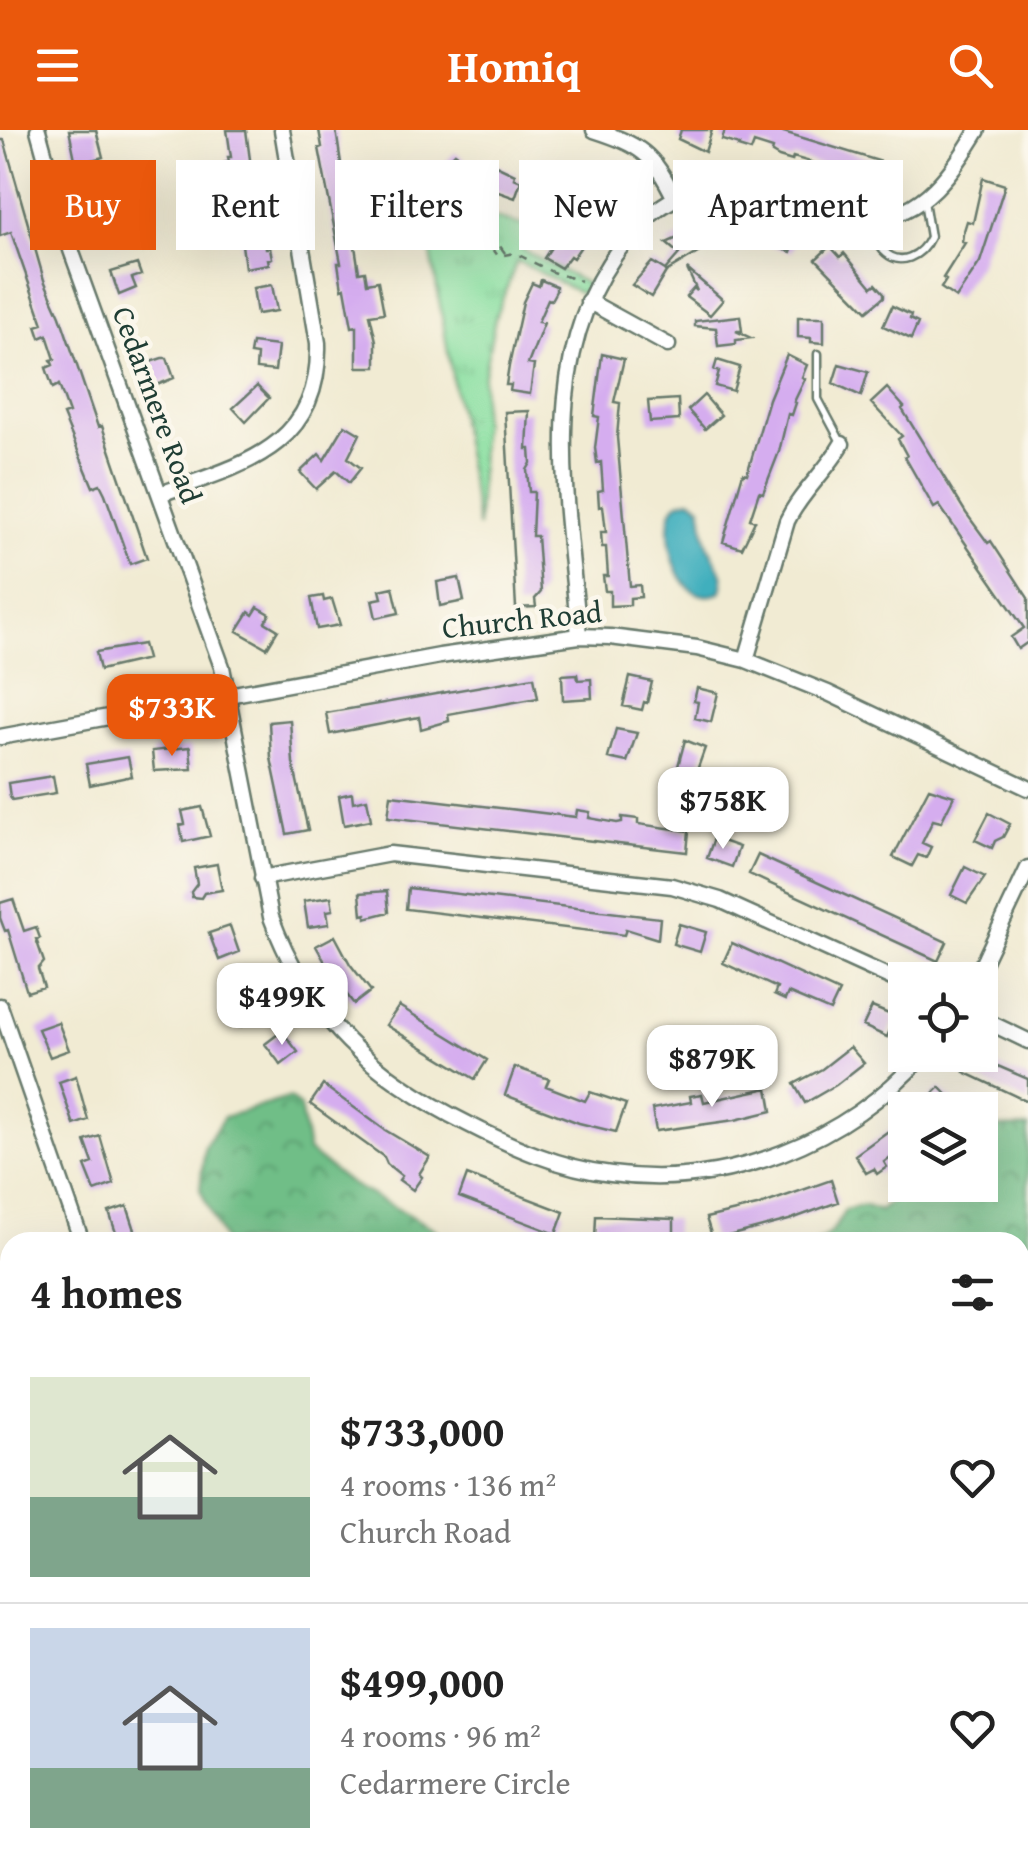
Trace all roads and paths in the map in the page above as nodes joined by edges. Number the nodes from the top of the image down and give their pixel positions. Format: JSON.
{"nodes":[{"id":1,"x":38,"y":130,"type":"edge"},
{"id":2,"x":282,"y":130,"type":"edge"},
{"id":3,"x":594,"y":130,"type":"edge"},
{"id":4,"x":978,"y":130,"type":"edge"},
{"id":5,"x":673,"y":196,"type":"edge"},
{"id":6,"x":673,"y":199,"type":"edge"},
{"id":7,"x":923,"y":200,"type":"junction"},
{"id":8,"x":903,"y":211,"type":"edge"},
{"id":9,"x":884,"y":250,"type":"edge"},
{"id":10,"x":505,"y":253,"type":"dead end"},
{"id":11,"x":591,"y":295,"type":"junction"},
{"id":12,"x":668,"y":346,"type":"dead end"},
{"id":13,"x":818,"y":354,"type":"dead end"},
{"id":14,"x":842,"y":444,"type":"joint"},
{"id":15,"x":160,"y":494,"type":"junction"},
{"id":16,"x":578,"y":636,"type":"junction"},
{"id":17,"x":746,"y":660,"type":"junction"},
{"id":18,"x":228,"y":697,"type":"junction"},
{"id":19,"x":0,"y":738,"type":"edge"},
{"id":20,"x":1028,"y":788,"type":"edge"},
{"id":21,"x":1028,"y":868,"type":"edge"},
{"id":22,"x":262,"y":878,"type":"junction"},
{"id":23,"x":984,"y":962,"type":"edge"},
{"id":24,"x":888,"y":976,"type":"edge"},
{"id":25,"x":0,"y":1006,"type":"edge"},
{"id":26,"x":998,"y":1026,"type":"edge"},
{"id":27,"x":1028,"y":1040,"type":"edge"},
{"id":28,"x":909,"y":1072,"type":"edge"},
{"id":29,"x":79,"y":1232,"type":"edge"}],
"edges":[{"from":1,"to":15,"type":"street","name":"Cedarmere Road"},
{"from":2,"to":15,"type":"street"},
{"from":3,"to":5,"type":"street"},
{"from":4,"to":7,"type":"street"},
{"from":6,"to":11,"type":"street"},
{"from":7,"to":8,"type":"street"},
{"from":7,"to":9,"type":"lane"},
{"from":10,"to":11,"type":"path"},
{"from":11,"to":12,"type":"street"},
{"from":11,"to":16,"type":"street"},
{"from":13,"to":14,"type":"lane"},
{"from":14,"to":17,"type":"street"},
{"from":15,"to":18,"type":"street","name":"Cedarmere Road"},
{"from":16,"to":17,"type":"street","name":"Church Road"},
{"from":16,"to":18,"type":"street","name":"Church Road"},
{"from":17,"to":20,"type":"street","name":"Church Road"},
{"from":18,"to":19,"type":"street","name":"Church Road"},
{"from":18,"to":22,"type":"street","name":"Cedarmere Road"},
{"from":21,"to":23,"type":"street"},
{"from":22,"to":24,"type":"street"},
{"from":22,"to":28,"type":"street","name":"Cedarmere Road"},
{"from":25,"to":29,"type":"street"},
{"from":26,"to":27,"type":"street"}]}
